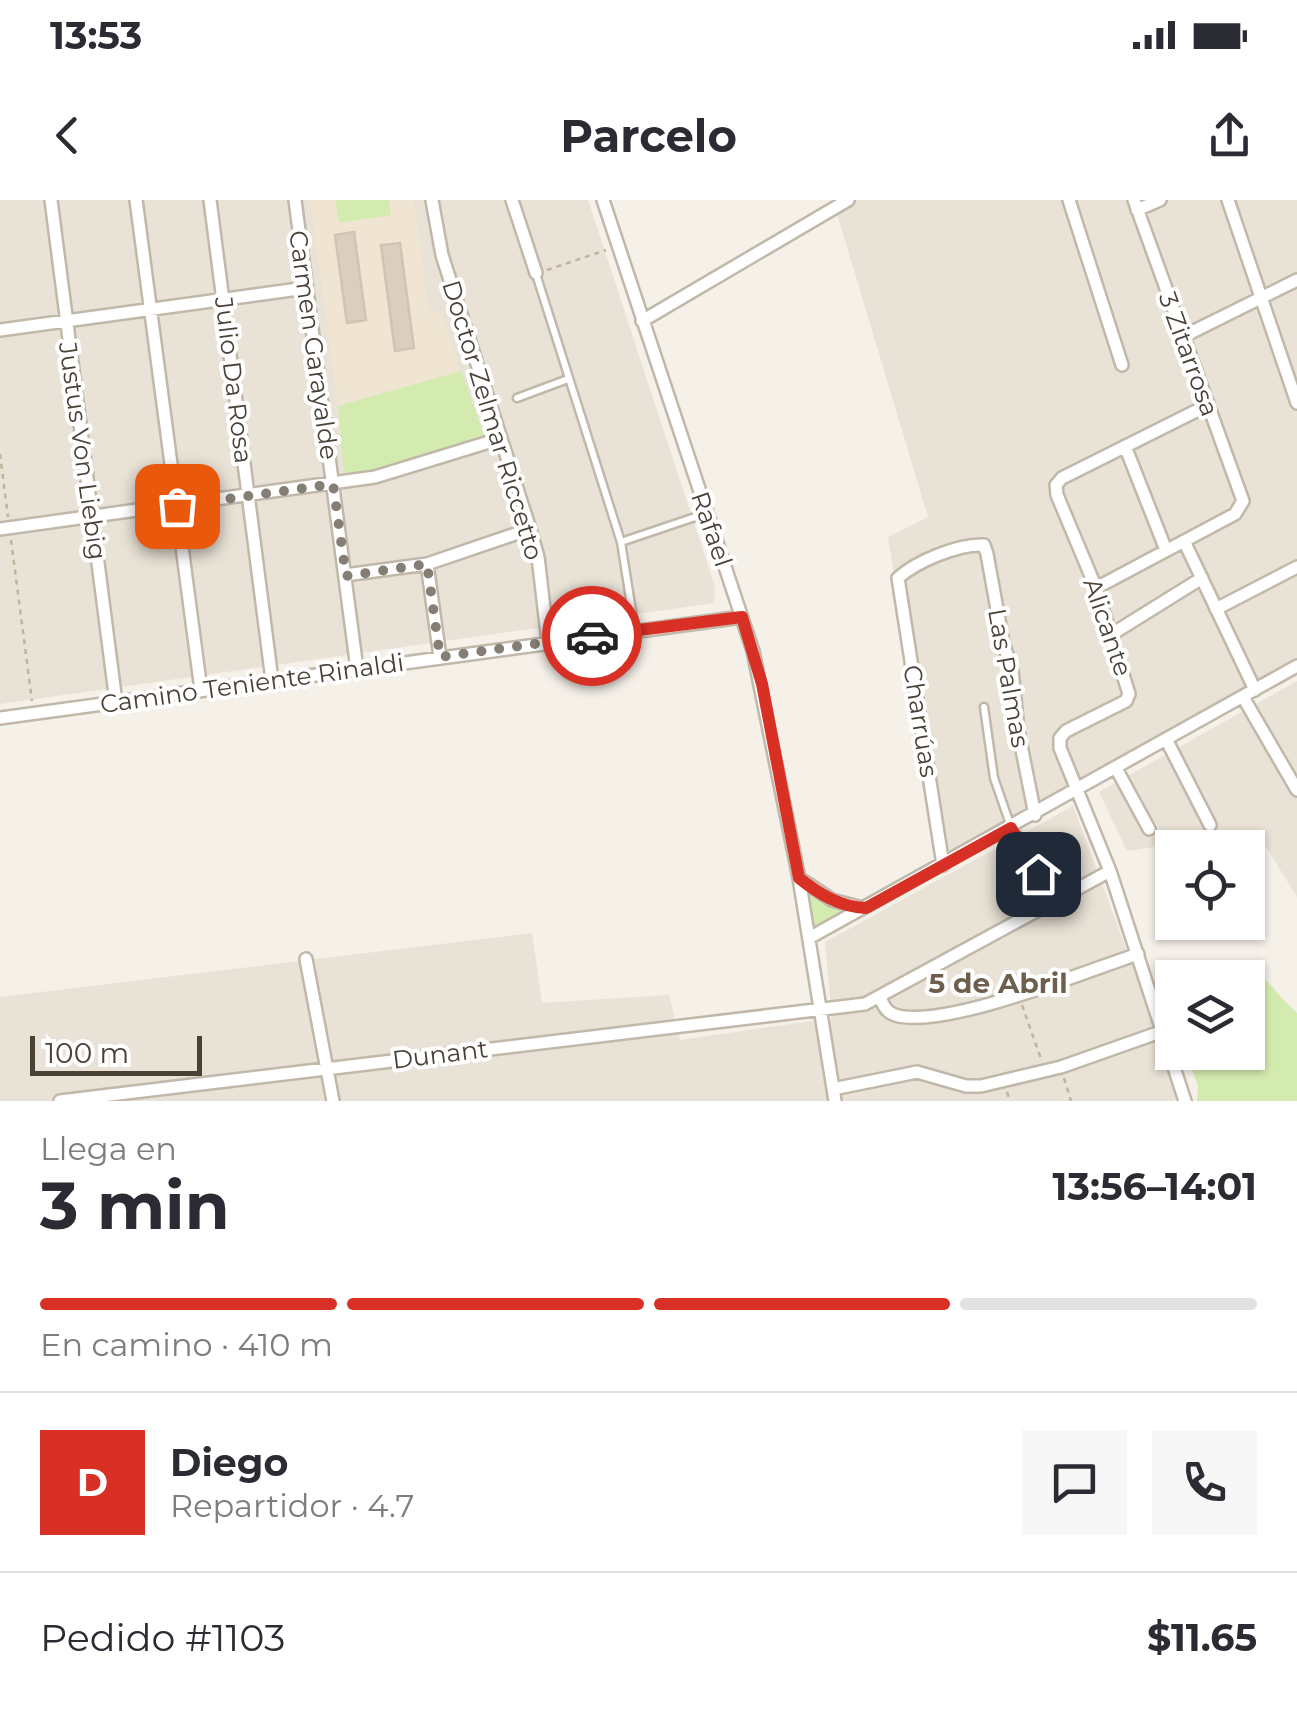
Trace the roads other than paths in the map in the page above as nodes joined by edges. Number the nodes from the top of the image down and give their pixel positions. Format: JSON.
{"nodes":[{"id":1,"x":51,"y":200,"type":"edge"},
{"id":2,"x":136,"y":200,"type":"edge"},
{"id":3,"x":210,"y":200,"type":"edge"},
{"id":4,"x":294,"y":200,"type":"edge"},
{"id":5,"x":432,"y":200,"type":"edge"},
{"id":6,"x":512,"y":200,"type":"edge"},
{"id":7,"x":603,"y":200,"type":"edge"},
{"id":8,"x":848,"y":200,"type":"edge"},
{"id":9,"x":1068,"y":200,"type":"edge"},
{"id":10,"x":1160,"y":200,"type":"edge"},
{"id":11,"x":1228,"y":200,"type":"edge"},
{"id":12,"x":1136,"y":205,"type":"edge"},
{"id":13,"x":536,"y":273,"type":"joint"},
{"id":14,"x":1297,"y":280,"type":"edge"},
{"id":15,"x":306,"y":288,"type":"junction"},
{"id":16,"x":1262,"y":298,"type":"junction"},
{"id":17,"x":223,"y":299,"type":"junction"},
{"id":18,"x":150,"y":309,"type":"junction"},
{"id":19,"x":642,"y":321,"type":"junction"},
{"id":20,"x":66,"y":322,"type":"junction"},
{"id":21,"x":0,"y":330,"type":"edge"},
{"id":22,"x":1182,"y":337,"type":"junction"},
{"id":23,"x":1122,"y":364,"type":"dead end"},
{"id":24,"x":568,"y":380,"type":"junction"},
{"id":25,"x":517,"y":398,"type":"dead end"},
{"id":26,"x":1297,"y":403,"type":"edge"},
{"id":27,"x":1208,"y":405,"type":"junction"},
{"id":28,"x":500,"y":439,"type":"junction"},
{"id":29,"x":1125,"y":446,"type":"junction"},
{"id":30,"x":333,"y":484,"type":"junction"},
{"id":31,"x":249,"y":497,"type":"junction"},
{"id":32,"x":177,"y":506,"type":"junction"},
{"id":33,"x":707,"y":513,"type":"junction"},
{"id":34,"x":92,"y":517,"type":"junction"},
{"id":35,"x":5,"y":528,"type":"edge"},
{"id":36,"x":530,"y":529,"type":"junction"},
{"id":37,"x":1184,"y":541,"type":"junction"},
{"id":38,"x":621,"y":542,"type":"junction"},
{"id":39,"x":980,"y":545,"type":"joint"},
{"id":40,"x":1166,"y":550,"type":"junction"},
{"id":41,"x":427,"y":564,"type":"junction"},
{"id":42,"x":1297,"y":567,"type":"edge"},
{"id":43,"x":346,"y":576,"type":"junction"},
{"id":44,"x":1202,"y":578,"type":"junction"},
{"id":45,"x":1096,"y":588,"type":"junction"},
{"id":46,"x":1216,"y":609,"type":"junction"},
{"id":47,"x":742,"y":617,"type":"junction"},
{"id":48,"x":635,"y":630,"type":"junction"},
{"id":49,"x":1112,"y":634,"type":"junction"},
{"id":50,"x":548,"y":642,"type":"junction"},
{"id":51,"x":440,"y":657,"type":"junction"},
{"id":52,"x":1297,"y":666,"type":"edge"},
{"id":53,"x":357,"y":668,"type":"junction"},
{"id":54,"x":272,"y":680,"type":"junction"},
{"id":55,"x":200,"y":690,"type":"junction"},
{"id":56,"x":1255,"y":690,"type":"junction"},
{"id":57,"x":1242,"y":697,"type":"junction"},
{"id":58,"x":116,"y":702,"type":"junction"},
{"id":59,"x":984,"y":707,"type":"dead end"},
{"id":60,"x":0,"y":718,"type":"edge"},
{"id":61,"x":1166,"y":739,"type":"junction"},
{"id":62,"x":1117,"y":770,"type":"junction"},
{"id":63,"x":1297,"y":790,"type":"edge"},
{"id":64,"x":1076,"y":792,"type":"junction"},
{"id":65,"x":1035,"y":815,"type":"junction"},
{"id":66,"x":1210,"y":825,"type":"dead end"},
{"id":67,"x":1011,"y":828,"type":"junction"},
{"id":68,"x":1149,"y":829,"type":"dead end"},
{"id":69,"x":944,"y":865,"type":"junction"},
{"id":70,"x":1110,"y":871,"type":"junction"},
{"id":71,"x":799,"y":878,"type":"junction"},
{"id":72,"x":1054,"y":902,"type":"junction"},
{"id":73,"x":866,"y":908,"type":"junction"},
{"id":74,"x":809,"y":938,"type":"junction"},
{"id":75,"x":1138,"y":954,"type":"junction"},
{"id":76,"x":306,"y":959,"type":"dead end"},
{"id":77,"x":880,"y":998,"type":"junction"},
{"id":78,"x":1155,"y":1006,"type":"edge"},
{"id":79,"x":819,"y":1008,"type":"junction"},
{"id":80,"x":1155,"y":1034,"type":"edge"},
{"id":81,"x":327,"y":1068,"type":"junction"},
{"id":82,"x":1175,"y":1070,"type":"edge"},
{"id":83,"x":834,"y":1095,"type":"edge"},
{"id":84,"x":60,"y":1101,"type":"edge"},
{"id":85,"x":333,"y":1101,"type":"edge"},
{"id":86,"x":1185,"y":1101,"type":"edge"}],
"edges":[{"from":1,"to":20,"type":"street","name":"Justus Von Liebig"},
{"from":2,"to":18,"type":"street"},
{"from":3,"to":17,"type":"street","name":"Julio Da Rosa"},
{"from":4,"to":15,"type":"street","name":"Carmen Garayalde"},
{"from":5,"to":28,"type":"street","name":"Doctor Zelmar Riccetto"},
{"from":6,"to":13,"type":"street"},
{"from":7,"to":19,"type":"street","name":"Rafael"},
{"from":8,"to":19,"type":"street"},
{"from":9,"to":23,"type":"street"},
{"from":10,"to":12,"type":"street"},
{"from":11,"to":16,"type":"street"},
{"from":12,"to":22,"type":"street","name":"3 Zitarrosa"},
{"from":13,"to":24,"type":"lane"},
{"from":14,"to":16,"type":"street"},
{"from":15,"to":17,"type":"street"},
{"from":15,"to":30,"type":"street","name":"Carmen Garayalde"},
{"from":16,"to":22,"type":"street"},
{"from":16,"to":26,"type":"street"},
{"from":17,"to":18,"type":"street"},
{"from":17,"to":31,"type":"street","name":"Julio Da Rosa"},
{"from":18,"to":20,"type":"street"},
{"from":18,"to":32,"type":"street"},
{"from":19,"to":33,"type":"street","name":"Rafael"},
{"from":20,"to":21,"type":"street"},
{"from":20,"to":34,"type":"street","name":"Justus Von Liebig"},
{"from":22,"to":27,"type":"street","name":"3 Zitarrosa"},
{"from":24,"to":25,"type":"lane"},
{"from":24,"to":38,"type":"lane"},
{"from":27,"to":29,"type":"street"},
{"from":27,"to":37,"type":"street","name":"3 Zitarrosa"},
{"from":28,"to":30,"type":"street"},
{"from":28,"to":36,"type":"street","name":"Doctor Zelmar Riccetto"},
{"from":29,"to":40,"type":"street"},
{"from":29,"to":45,"type":"street","name":"Alicante"},
{"from":30,"to":31,"type":"street"},
{"from":30,"to":43,"type":"street","name":"Carmen Garayalde"},
{"from":31,"to":32,"type":"street"},
{"from":31,"to":54,"type":"street","name":"Julio Da Rosa"},
{"from":32,"to":34,"type":"street"},
{"from":32,"to":55,"type":"street"},
{"from":33,"to":38,"type":"lane"},
{"from":33,"to":47,"type":"street","name":"Rafael"},
{"from":34,"to":35,"type":"street"},
{"from":34,"to":58,"type":"street","name":"Justus Von Liebig"},
{"from":36,"to":41,"type":"street"},
{"from":36,"to":50,"type":"street","name":"Doctor Zelmar Riccetto"},
{"from":37,"to":40,"type":"street"},
{"from":37,"to":44,"type":"street"},
{"from":38,"to":48,"type":"lane"},
{"from":39,"to":65,"type":"street","name":"Las Palmas"},
{"from":39,"to":69,"type":"street","name":"Charrúas"},
{"from":40,"to":45,"type":"street"},
{"from":41,"to":43,"type":"street"},
{"from":41,"to":51,"type":"street"},
{"from":42,"to":46,"type":"street"},
{"from":43,"to":53,"type":"street","name":"Carmen Garayalde"},
{"from":44,"to":46,"type":"street"},
{"from":44,"to":49,"type":"street"},
{"from":45,"to":49,"type":"street","name":"Alicante"},
{"from":46,"to":56,"type":"street"},
{"from":47,"to":48,"type":"street","name":"Camino Teniente Rinaldi"},
{"from":47,"to":71,"type":"street","name":"Rafael"},
{"from":48,"to":50,"type":"street","name":"Camino Teniente Rinaldi"},
{"from":49,"to":64,"type":"street","name":"Alicante"},
{"from":50,"to":51,"type":"street","name":"Camino Teniente Rinaldi"},
{"from":51,"to":53,"type":"street","name":"Camino Teniente Rinaldi"},
{"from":52,"to":56,"type":"street"},
{"from":53,"to":54,"type":"street","name":"Camino Teniente Rinaldi"},
{"from":54,"to":55,"type":"street","name":"Camino Teniente Rinaldi"},
{"from":55,"to":58,"type":"street","name":"Camino Teniente Rinaldi"},
{"from":56,"to":57,"type":"street"},
{"from":57,"to":61,"type":"street"},
{"from":57,"to":63,"type":"street"},
{"from":58,"to":60,"type":"street","name":"Camino Teniente Rinaldi"},
{"from":59,"to":67,"type":"lane"},
{"from":61,"to":62,"type":"street"},
{"from":61,"to":66,"type":"street"},
{"from":62,"to":64,"type":"street"},
{"from":62,"to":68,"type":"street"},
{"from":64,"to":65,"type":"street"},
{"from":64,"to":70,"type":"street"},
{"from":65,"to":67,"type":"street"},
{"from":67,"to":69,"type":"street"},
{"from":67,"to":72,"type":"street"},
{"from":69,"to":73,"type":"street"},
{"from":70,"to":72,"type":"street"},
{"from":70,"to":75,"type":"street"},
{"from":71,"to":73,"type":"street"},
{"from":71,"to":74,"type":"street","name":"Rafael"},
{"from":72,"to":77,"type":"street"},
{"from":73,"to":74,"type":"street"},
{"from":74,"to":79,"type":"street","name":"Rafael"},
{"from":75,"to":77,"type":"street"},
{"from":75,"to":78,"type":"street"},
{"from":76,"to":81,"type":"street"},
{"from":77,"to":79,"type":"street","name":"Dunant"},
{"from":79,"to":81,"type":"street","name":"Dunant"},
{"from":79,"to":83,"type":"street","name":"Rafael"},
{"from":80,"to":83,"type":"street"},
{"from":81,"to":84,"type":"street","name":"Dunant"},
{"from":81,"to":85,"type":"street"},
{"from":82,"to":86,"type":"street"}]}
